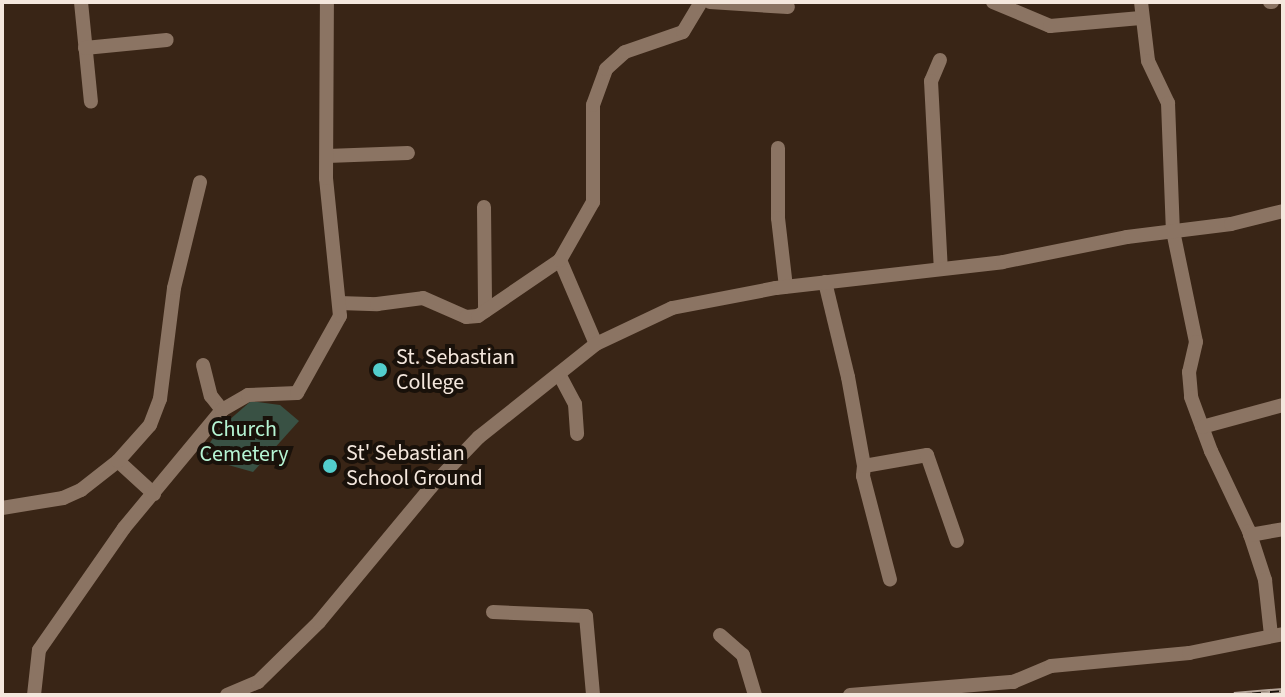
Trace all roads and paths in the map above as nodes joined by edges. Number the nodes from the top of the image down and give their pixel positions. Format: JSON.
{"nodes":[{"id":1,"x":81,"y":2,"type":"edge"},
{"id":2,"x":327,"y":2,"type":"edge"},
{"id":3,"x":701,"y":2,"type":"edge"},
{"id":4,"x":710,"y":2,"type":"edge"},
{"id":5,"x":993,"y":2,"type":"edge"},
{"id":6,"x":1141,"y":2,"type":"edge"},
{"id":7,"x":788,"y":7,"type":"dead end"},
{"id":8,"x":1141,"y":18,"type":"junction"},
{"id":9,"x":167,"y":40,"type":"dead end"},
{"id":10,"x":85,"y":48,"type":"junction"},
{"id":11,"x":940,"y":60,"type":"dead end"},
{"id":12,"x":91,"y":102,"type":"dead end"},
{"id":13,"x":778,"y":148,"type":"dead end"},
{"id":14,"x":408,"y":153,"type":"dead end"},
{"id":15,"x":327,"y":156,"type":"junction"},
{"id":16,"x":200,"y":182,"type":"dead end"},
{"id":17,"x":484,"y":207,"type":"dead end"},
{"id":18,"x":1283,"y":211,"type":"edge"},
{"id":19,"x":1173,"y":231,"type":"junction"},
{"id":20,"x":560,"y":260,"type":"junction"},
{"id":21,"x":941,"y":269,"type":"junction"},
{"id":22,"x":825,"y":282,"type":"junction"},
{"id":23,"x":786,"y":287,"type":"junction"},
{"id":24,"x":339,"y":303,"type":"junction"},
{"id":25,"x":485,"y":311,"type":"junction"},
{"id":26,"x":596,"y":344,"type":"junction"},
{"id":27,"x":203,"y":365,"type":"dead end"},
{"id":28,"x":559,"y":374,"type":"junction"},
{"id":29,"x":1283,"y":405,"type":"edge"},
{"id":30,"x":222,"y":410,"type":"junction"},
{"id":31,"x":1202,"y":427,"type":"junction"},
{"id":32,"x":577,"y":434,"type":"dead end"},
{"id":33,"x":118,"y":461,"type":"junction"},
{"id":34,"x":864,"y":466,"type":"junction"},
{"id":35,"x":154,"y":494,"type":"junction"},
{"id":36,"x":2,"y":508,"type":"edge"},
{"id":37,"x":1283,"y":529,"type":"edge"},
{"id":38,"x":1250,"y":535,"type":"junction"},
{"id":39,"x":957,"y":541,"type":"dead end"},
{"id":40,"x":890,"y":580,"type":"dead end"},
{"id":41,"x":493,"y":612,"type":"dead end"},
{"id":42,"x":1277,"y":634,"type":"edge"},
{"id":43,"x":720,"y":635,"type":"dead end"},
{"id":44,"x":34,"y":695,"type":"edge"},
{"id":45,"x":227,"y":695,"type":"edge"},
{"id":46,"x":593,"y":695,"type":"edge"},
{"id":47,"x":755,"y":695,"type":"edge"},
{"id":48,"x":850,"y":695,"type":"edge"}],
"edges":[{"from":1,"to":10,"type":"street"},
{"from":2,"to":15,"type":"street"},
{"from":3,"to":20,"type":"street"},
{"from":4,"to":7,"type":"street"},
{"from":5,"to":8,"type":"street"},
{"from":6,"to":8,"type":"street"},
{"from":8,"to":19,"type":"street"},
{"from":9,"to":10,"type":"street"},
{"from":10,"to":12,"type":"street"},
{"from":11,"to":21,"type":"street"},
{"from":13,"to":23,"type":"street"},
{"from":14,"to":15,"type":"street"},
{"from":15,"to":24,"type":"street"},
{"from":16,"to":33,"type":"street"},
{"from":17,"to":25,"type":"street"},
{"from":18,"to":19,"type":"street"},
{"from":19,"to":21,"type":"street"},
{"from":19,"to":31,"type":"street"},
{"from":20,"to":25,"type":"street"},
{"from":20,"to":26,"type":"street"},
{"from":21,"to":22,"type":"street"},
{"from":22,"to":23,"type":"street"},
{"from":22,"to":34,"type":"street"},
{"from":23,"to":26,"type":"street"},
{"from":24,"to":25,"type":"street"},
{"from":24,"to":30,"type":"street"},
{"from":26,"to":28,"type":"street"},
{"from":27,"to":30,"type":"street"},
{"from":28,"to":32,"type":"street"},
{"from":28,"to":45,"type":"street"},
{"from":29,"to":31,"type":"street"},
{"from":30,"to":35,"type":"street"},
{"from":31,"to":38,"type":"street"},
{"from":33,"to":35,"type":"street"},
{"from":33,"to":36,"type":"street"},
{"from":34,"to":39,"type":"street"},
{"from":34,"to":40,"type":"street"},
{"from":35,"to":44,"type":"street"},
{"from":37,"to":38,"type":"street"},
{"from":38,"to":42,"type":"street"},
{"from":41,"to":46,"type":"street"},
{"from":42,"to":48,"type":"street"},
{"from":43,"to":47,"type":"street"}]}
